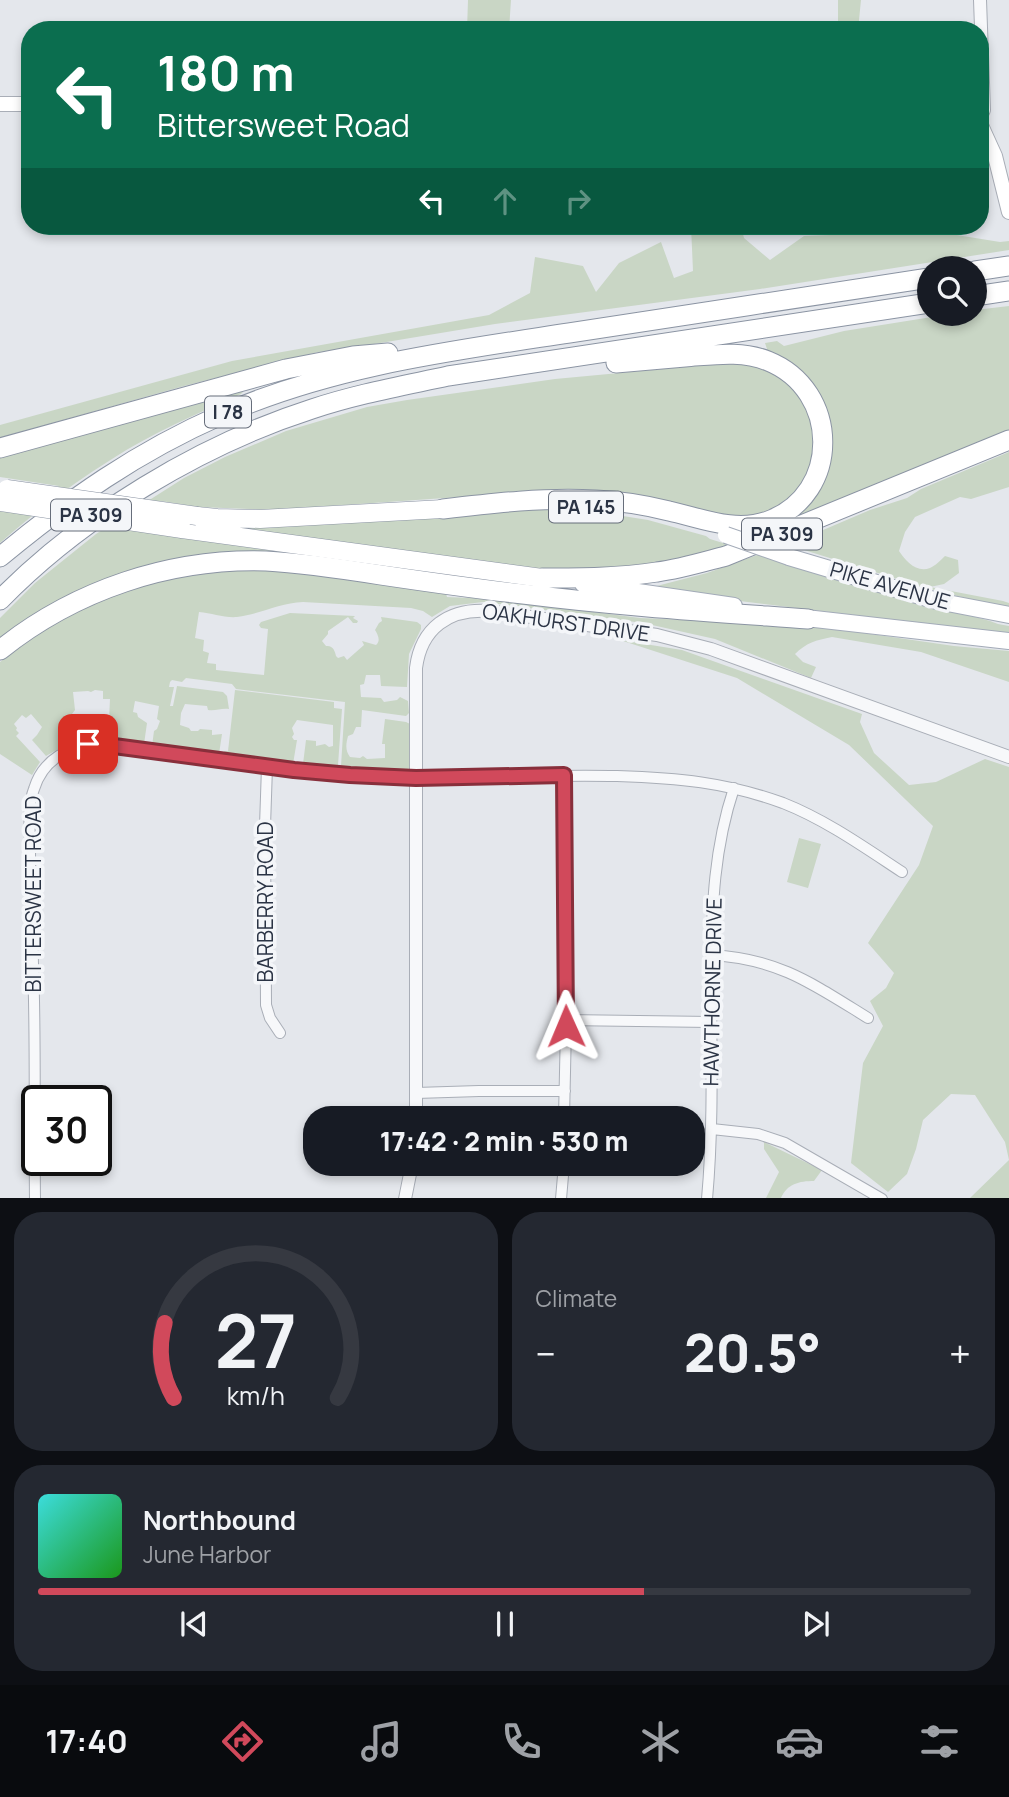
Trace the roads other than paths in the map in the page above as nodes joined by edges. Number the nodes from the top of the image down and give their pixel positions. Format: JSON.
{"nodes":[{"id":1,"x":980,"y":0,"type":"edge"},
{"id":2,"x":981,"y":21,"type":"edge"},
{"id":3,"x":0,"y":104,"type":"edge"},
{"id":4,"x":21,"y":104,"type":"edge"},
{"id":5,"x":989,"y":142,"type":"edge"},
{"id":6,"x":1009,"y":212,"type":"edge"},
{"id":7,"x":1009,"y":266,"type":"edge"},
{"id":8,"x":987,"y":269,"type":"edge"},
{"id":9,"x":917,"y":280,"type":"edge"},
{"id":10,"x":1009,"y":291,"type":"edge"},
{"id":11,"x":987,"y":295,"type":"edge"},
{"id":12,"x":917,"y":305,"type":"edge"},
{"id":13,"x":490,"y":345,"type":"junction"},
{"id":14,"x":448,"y":376,"type":"junction"},
{"id":15,"x":1009,"y":440,"type":"edge"},
{"id":16,"x":0,"y":448,"type":"edge"},
{"id":17,"x":2,"y":493,"type":"edge"},
{"id":18,"x":443,"y":509,"type":"junction"},
{"id":19,"x":0,"y":557,"type":"edge"},
{"id":20,"x":542,"y":578,"type":"junction"},
{"id":21,"x":0,"y":600,"type":"edge"},
{"id":22,"x":1009,"y":615,"type":"edge"},
{"id":23,"x":808,"y":619,"type":"junction"},
{"id":24,"x":1009,"y":641,"type":"edge"},
{"id":25,"x":0,"y":650,"type":"edge"},
{"id":26,"x":1009,"y":757,"type":"edge"},
{"id":27,"x":267,"y":767,"type":"junction"},
{"id":28,"x":564,"y":775,"type":"junction"},
{"id":29,"x":416,"y":778,"type":"junction"},
{"id":30,"x":734,"y":788,"type":"junction"},
{"id":31,"x":902,"y":872,"type":"dead end"},
{"id":32,"x":712,"y":955,"type":"junction"},
{"id":33,"x":868,"y":1018,"type":"dead end"},
{"id":34,"x":565,"y":1020,"type":"junction"},
{"id":35,"x":711,"y":1021,"type":"junction"},
{"id":36,"x":280,"y":1033,"type":"dead end"},
{"id":37,"x":565,"y":1091,"type":"junction"},
{"id":38,"x":416,"y":1093,"type":"junction"},
{"id":39,"x":416,"y":1106,"type":"edge"},
{"id":40,"x":564,"y":1106,"type":"edge"},
{"id":41,"x":712,"y":1129,"type":"junction"},
{"id":42,"x":410,"y":1176,"type":"edge"},
{"id":43,"x":563,"y":1176,"type":"edge"},
{"id":44,"x":35,"y":1198,"type":"edge"},
{"id":45,"x":405,"y":1198,"type":"edge"},
{"id":46,"x":561,"y":1198,"type":"edge"},
{"id":47,"x":707,"y":1198,"type":"edge"},
{"id":48,"x":880,"y":1198,"type":"edge"}],
"edges":[{"from":1,"to":2,"type":"street"},
{"from":3,"to":4,"type":"main road"},
{"from":5,"to":6,"type":"main road"},
{"from":7,"to":8,"type":"highway"},
{"from":9,"to":13,"type":"highway","number":"I 78"},
{"from":10,"to":11,"type":"highway"},
{"from":12,"to":14,"type":"highway","number":"I 78"},
{"from":13,"to":16,"type":"highway"},
{"from":13,"to":19,"type":"highway","number":"I 78"},
{"from":14,"to":18,"type":"highway"},
{"from":14,"to":21,"type":"highway","number":"I 78"},
{"from":15,"to":20,"type":"highway","number":"PA 309"},
{"from":17,"to":18,"type":"highway","number":"PA 145","bridge":true},
{"from":17,"to":20,"type":"highway","number":"PA 309","bridge":true},
{"from":18,"to":22,"type":"main road","name":"PIKE AVENUE","number":"PA 145","bridge":true},
{"from":20,"to":23,"type":"main road","name":"PIKE AVENUE"},
{"from":23,"to":24,"type":"main road","name":"PIKE AVENUE"},
{"from":23,"to":25,"type":"highway"},
{"from":26,"to":29,"type":"street","name":"OAKHURST DRIVE"},
{"from":27,"to":29,"type":"street","name":"BITTERSWEET ROAD"},
{"from":27,"to":36,"type":"street","name":"BARBERRY ROAD"},
{"from":27,"to":44,"type":"street","name":"BITTERSWEET ROAD"},
{"from":28,"to":29,"type":"street","name":"BITTERSWEET ROAD"},
{"from":28,"to":30,"type":"street","name":"BITTERSWEET ROAD"},
{"from":28,"to":34,"type":"street"},
{"from":29,"to":38,"type":"street","name":"OAKHURST DRIVE"},
{"from":30,"to":31,"type":"street","name":"BITTERSWEET ROAD"},
{"from":30,"to":32,"type":"street","name":"HAWTHORNE DRIVE"},
{"from":32,"to":33,"type":"street"},
{"from":32,"to":35,"type":"street","name":"HAWTHORNE DRIVE"},
{"from":34,"to":35,"type":"street"},
{"from":34,"to":37,"type":"street"},
{"from":35,"to":41,"type":"street","name":"HAWTHORNE DRIVE"},
{"from":37,"to":38,"type":"street"},
{"from":37,"to":40,"type":"street"},
{"from":38,"to":39,"type":"street","name":"OAKHURST DRIVE"},
{"from":41,"to":47,"type":"street","name":"HAWTHORNE DRIVE"},
{"from":41,"to":48,"type":"street"},
{"from":42,"to":45,"type":"street"},
{"from":43,"to":46,"type":"street"}]}
